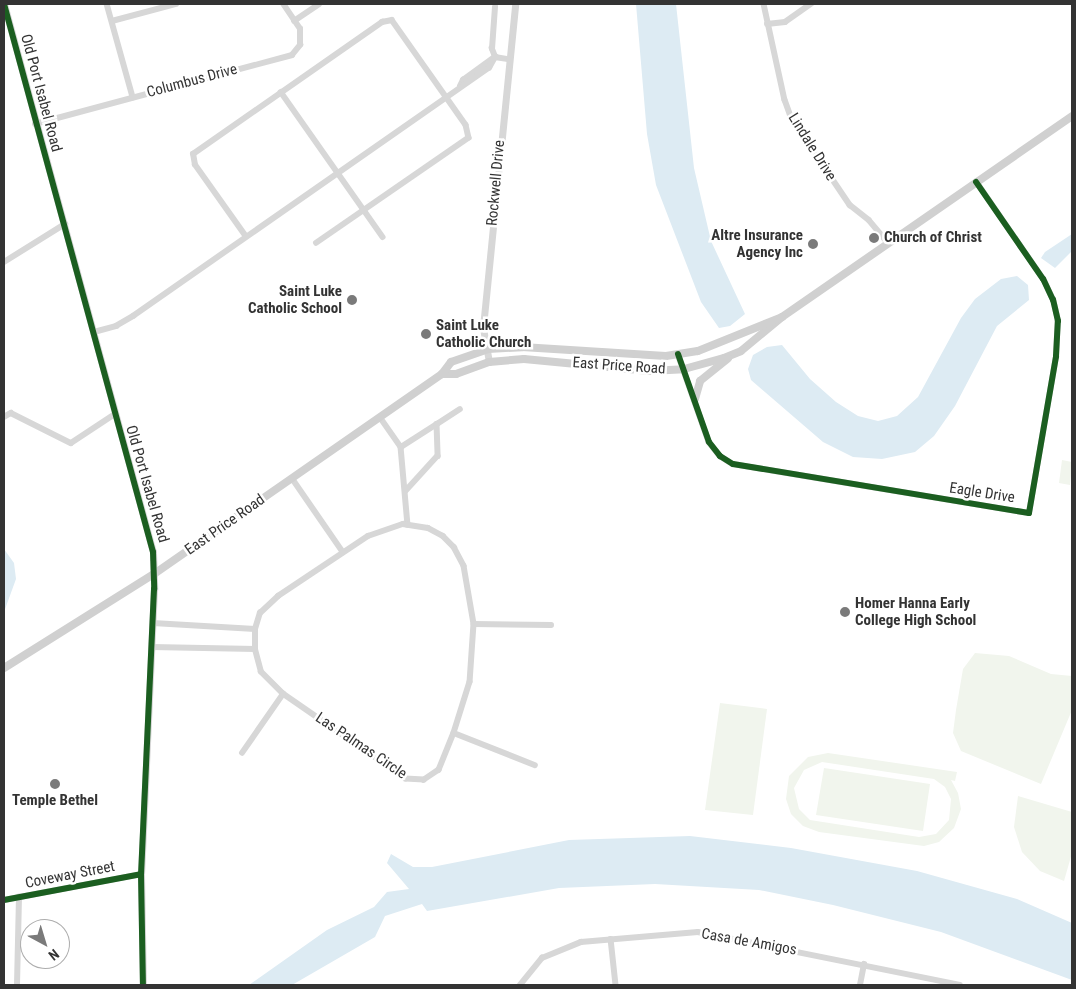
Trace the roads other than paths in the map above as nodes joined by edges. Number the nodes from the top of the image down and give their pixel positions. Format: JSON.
{"nodes":[{"id":1,"x":4,"y":4,"type":"edge"},
{"id":2,"x":107,"y":4,"type":"edge"},
{"id":3,"x":176,"y":4,"type":"edge"},
{"id":4,"x":283,"y":4,"type":"edge"},
{"id":5,"x":319,"y":4,"type":"edge"},
{"id":6,"x":515,"y":4,"type":"edge"},
{"id":7,"x":764,"y":4,"type":"edge"},
{"id":8,"x":811,"y":4,"type":"edge"},
{"id":9,"x":495,"y":8,"type":"dead end"},
{"id":10,"x":112,"y":21,"type":"junction"},
{"id":11,"x":294,"y":21,"type":"junction"},
{"id":12,"x":767,"y":24,"type":"junction"},
{"id":13,"x":495,"y":57,"type":"junction"},
{"id":14,"x":508,"y":59,"type":"junction"},
{"id":15,"x":281,"y":92,"type":"junction"},
{"id":16,"x":446,"y":96,"type":"junction"},
{"id":17,"x":133,"y":97,"type":"junction"},
{"id":18,"x":1072,"y":116,"type":"edge"},
{"id":19,"x":35,"y":124,"type":"junction"},
{"id":20,"x":337,"y":172,"type":"junction"},
{"id":21,"x":976,"y":182,"type":"junction"},
{"id":22,"x":364,"y":211,"type":"junction"},
{"id":23,"x":66,"y":223,"type":"junction"},
{"id":24,"x":384,"y":237,"type":"dead end"},
{"id":25,"x":246,"y":238,"type":"junction"},
{"id":26,"x":317,"y":243,"type":"dead end"},
{"id":27,"x":888,"y":243,"type":"junction"},
{"id":28,"x":4,"y":262,"type":"edge"},
{"id":29,"x":782,"y":317,"type":"junction"},
{"id":30,"x":94,"y":332,"type":"junction"},
{"id":31,"x":488,"y":349,"type":"junction"},
{"id":32,"x":678,"y":354,"type":"junction"},
{"id":33,"x":733,"y":354,"type":"junction"},
{"id":34,"x":489,"y":362,"type":"junction"},
{"id":35,"x":684,"y":369,"type":"junction"},
{"id":36,"x":442,"y":374,"type":"junction"},
{"id":37,"x":694,"y":400,"type":"junction"},
{"id":38,"x":460,"y":408,"type":"dead end"},
{"id":39,"x":114,"y":414,"type":"junction"},
{"id":40,"x":4,"y":417,"type":"edge"},
{"id":41,"x":380,"y":417,"type":"junction"},
{"id":42,"x":437,"y":424,"type":"junction"},
{"id":43,"x":401,"y":447,"type":"junction"},
{"id":44,"x":292,"y":478,"type":"junction"},
{"id":45,"x":406,"y":491,"type":"junction"},
{"id":46,"x":408,"y":525,"type":"junction"},
{"id":47,"x":343,"y":552,"type":"junction"},
{"id":48,"x":154,"y":574,"type":"junction"},
{"id":49,"x":153,"y":623,"type":"junction"},
{"id":50,"x":474,"y":624,"type":"junction"},
{"id":51,"x":550,"y":625,"type":"dead end"},
{"id":52,"x":255,"y":629,"type":"junction"},
{"id":53,"x":152,"y":647,"type":"junction"},
{"id":54,"x":255,"y":649,"type":"junction"},
{"id":55,"x":4,"y":668,"type":"edge"},
{"id":56,"x":283,"y":694,"type":"junction"},
{"id":57,"x":454,"y":733,"type":"junction"},
{"id":58,"x":242,"y":753,"type":"dead end"},
{"id":59,"x":535,"y":765,"type":"dead end"},
{"id":60,"x":141,"y":874,"type":"junction"},
{"id":61,"x":19,"y":897,"type":"junction"},
{"id":62,"x":4,"y":900,"type":"edge"},
{"id":63,"x":611,"y":939,"type":"junction"},
{"id":64,"x":864,"y":964,"type":"junction"},
{"id":65,"x":16,"y":985,"type":"edge"},
{"id":66,"x":143,"y":985,"type":"edge"},
{"id":67,"x":520,"y":985,"type":"edge"},
{"id":68,"x":616,"y":985,"type":"edge"},
{"id":69,"x":860,"y":985,"type":"edge"},
{"id":70,"x":960,"y":985,"type":"edge"}],
"edges":[{"from":1,"to":19,"type":"street","name":"Old Port Isabel Road"},
{"from":2,"to":10,"type":"street"},
{"from":3,"to":10,"type":"street"},
{"from":4,"to":11,"type":"street","name":"Columbus Drive"},
{"from":5,"to":11,"type":"street"},
{"from":6,"to":14,"type":"street","name":"Rockwell Drive"},
{"from":7,"to":12,"type":"street","name":"Lindale Drive"},
{"from":8,"to":12,"type":"street"},
{"from":9,"to":13,"type":"street"},
{"from":10,"to":17,"type":"street"},
{"from":11,"to":17,"type":"street","name":"Columbus Drive"},
{"from":12,"to":27,"type":"street","name":"Lindale Drive"},
{"from":13,"to":14,"type":"street"},
{"from":13,"to":16,"type":"street"},
{"from":14,"to":31,"type":"street","name":"Rockwell Drive"},
{"from":15,"to":16,"type":"street"},
{"from":15,"to":20,"type":"street"},
{"from":15,"to":25,"type":"street"},
{"from":16,"to":20,"type":"street"},
{"from":16,"to":22,"type":"street"},
{"from":17,"to":19,"type":"street","name":"Columbus Drive"},
{"from":18,"to":21,"type":"main road","name":"East Price Road"},
{"from":19,"to":23,"type":"street","name":"Old Port Isabel Road"},
{"from":20,"to":22,"type":"street"},
{"from":20,"to":25,"type":"street"},
{"from":21,"to":27,"type":"main road","name":"East Price Road"},
{"from":21,"to":37,"type":"street","name":"Eagle Drive"},
{"from":22,"to":24,"type":"street"},
{"from":22,"to":26,"type":"street"},
{"from":23,"to":28,"type":"street"},
{"from":23,"to":30,"type":"street","name":"Old Port Isabel Road"},
{"from":25,"to":30,"type":"street"},
{"from":27,"to":29,"type":"main road","name":"East Price Road"},
{"from":29,"to":32,"type":"main road","name":"East Price Road"},
{"from":29,"to":33,"type":"main road","name":"East Price Road"},
{"from":30,"to":39,"type":"street","name":"Old Port Isabel Road"},
{"from":31,"to":32,"type":"main road","name":"East Price Road"},
{"from":31,"to":34,"type":"street","name":"Rockwell Drive"},
{"from":31,"to":36,"type":"main road","name":"East Price Road"},
{"from":32,"to":35,"type":"street","name":"Eagle Drive"},
{"from":33,"to":35,"type":"main road","name":"East Price Road"},
{"from":33,"to":37,"type":"main road"},
{"from":34,"to":35,"type":"main road","name":"East Price Road"},
{"from":34,"to":36,"type":"main road","name":"East Price Road"},
{"from":35,"to":37,"type":"street","name":"Eagle Drive"},
{"from":36,"to":41,"type":"main road","name":"East Price Road"},
{"from":38,"to":42,"type":"street"},
{"from":39,"to":40,"type":"street"},
{"from":39,"to":48,"type":"street","name":"Old Port Isabel Road"},
{"from":41,"to":43,"type":"street"},
{"from":41,"to":44,"type":"main road","name":"East Price Road"},
{"from":42,"to":43,"type":"street"},
{"from":42,"to":45,"type":"street"},
{"from":43,"to":45,"type":"street"},
{"from":44,"to":47,"type":"street"},
{"from":44,"to":48,"type":"main road","name":"East Price Road"},
{"from":45,"to":46,"type":"street"},
{"from":46,"to":47,"type":"street","name":"Las Palmas Circle"},
{"from":46,"to":50,"type":"street","name":"Las Palmas Circle"},
{"from":47,"to":52,"type":"street","name":"Las Palmas Circle"},
{"from":48,"to":49,"type":"street","name":"Old Port Isabel Road"},
{"from":48,"to":55,"type":"main road","name":"East Price Road"},
{"from":49,"to":52,"type":"street"},
{"from":49,"to":53,"type":"street","name":"Old Port Isabel Road"},
{"from":50,"to":51,"type":"street"},
{"from":50,"to":57,"type":"street","name":"Las Palmas Circle"},
{"from":52,"to":54,"type":"street","name":"Las Palmas Circle"},
{"from":53,"to":54,"type":"street"},
{"from":53,"to":60,"type":"street","name":"Old Port Isabel Road"},
{"from":54,"to":56,"type":"street","name":"Las Palmas Circle"},
{"from":56,"to":57,"type":"street","name":"Las Palmas Circle"},
{"from":56,"to":58,"type":"street"},
{"from":57,"to":59,"type":"street"},
{"from":60,"to":61,"type":"street","name":"Coveway Street"},
{"from":60,"to":66,"type":"street","name":"Old Port Isabel Road"},
{"from":61,"to":62,"type":"street","name":"Coveway Street"},
{"from":61,"to":65,"type":"street"},
{"from":63,"to":64,"type":"street","name":"Casa de Amigos"},
{"from":63,"to":67,"type":"street","name":"Casa de Amigos"},
{"from":63,"to":68,"type":"street"},
{"from":64,"to":69,"type":"street"},
{"from":64,"to":70,"type":"street","name":"Casa de Amigos"}]}
